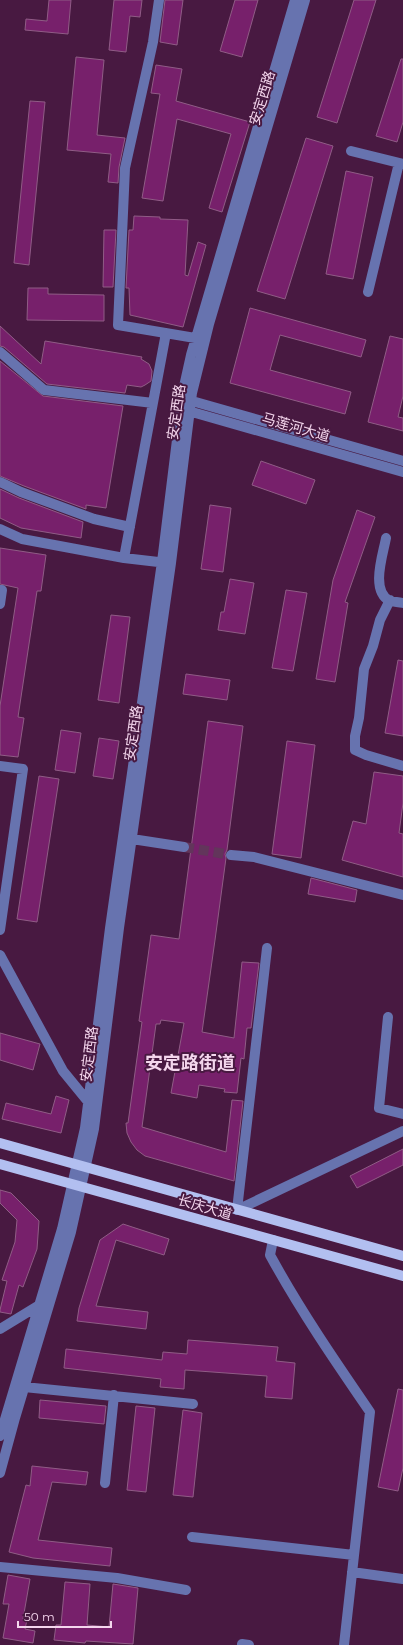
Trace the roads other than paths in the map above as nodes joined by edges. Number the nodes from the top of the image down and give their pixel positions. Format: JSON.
{"nodes":[{"id":1,"x":159,"y":0,"type":"edge"},
{"id":2,"x":295,"y":0,"type":"edge"},
{"id":3,"x":305,"y":0,"type":"edge"},
{"id":4,"x":351,"y":151,"type":"dead end"},
{"id":5,"x":401,"y":164,"type":"edge"},
{"id":6,"x":368,"y":292,"type":"dead end"},
{"id":7,"x":166,"y":333,"type":"junction"},
{"id":8,"x":200,"y":339,"type":"junction"},
{"id":9,"x":0,"y":352,"type":"edge"},
{"id":10,"x":187,"y":400,"type":"junction"},
{"id":11,"x":153,"y":403,"type":"junction"},
{"id":12,"x":185,"y":410,"type":"junction"},
{"id":13,"x":403,"y":460,"type":"edge"},
{"id":14,"x":403,"y":472,"type":"edge"},
{"id":15,"x":0,"y":482,"type":"edge"},
{"id":16,"x":130,"y":527,"type":"junction"},
{"id":17,"x":0,"y":530,"type":"edge"},
{"id":18,"x":386,"y":538,"type":"dead end"},
{"id":19,"x":124,"y":558,"type":"junction"},
{"id":20,"x":167,"y":563,"type":"junction"},
{"id":21,"x":0,"y":590,"type":"edge"},
{"id":22,"x":390,"y":600,"type":"junction"},
{"id":23,"x":403,"y":603,"type":"edge"},
{"id":24,"x":0,"y":604,"type":"edge"},
{"id":25,"x":0,"y":766,"type":"edge"},
{"id":26,"x":403,"y":766,"type":"edge"},
{"id":27,"x":132,"y":839,"type":"junction"},
{"id":28,"x":184,"y":847,"type":"tunnel mouth"},
{"id":29,"x":231,"y":855,"type":"tunnel mouth"},
{"id":30,"x":403,"y":895,"type":"edge"},
{"id":31,"x":0,"y":930,"type":"edge"},
{"id":32,"x":267,"y":948,"type":"dead end"},
{"id":33,"x":0,"y":955,"type":"edge"},
{"id":34,"x":388,"y":1018,"type":"dead end"},
{"id":35,"x":88,"y":1102,"type":"junction"},
{"id":36,"x":96,"y":1112,"type":"junction"},
{"id":37,"x":403,"y":1114,"type":"edge"},
{"id":38,"x":403,"y":1131,"type":"edge"},
{"id":39,"x":0,"y":1143,"type":"edge"},
{"id":40,"x":0,"y":1164,"type":"edge"},
{"id":41,"x":82,"y":1166,"type":"junction"},
{"id":42,"x":78,"y":1185,"type":"junction"},
{"id":43,"x":238,"y":1210,"type":"junction"},
{"id":44,"x":273,"y":1240,"type":"junction"},
{"id":45,"x":403,"y":1256,"type":"edge"},
{"id":46,"x":403,"y":1276,"type":"edge"},
{"id":47,"x":51,"y":1298,"type":"junction"},
{"id":48,"x":39,"y":1306,"type":"junction"},
{"id":49,"x":0,"y":1329,"type":"edge"},
{"id":50,"x":24,"y":1387,"type":"junction"},
{"id":51,"x":114,"y":1395,"type":"junction"},
{"id":52,"x":192,"y":1404,"type":"dead end"},
{"id":53,"x":0,"y":1436,"type":"edge"},
{"id":54,"x":0,"y":1472,"type":"edge"},
{"id":55,"x":106,"y":1483,"type":"dead end"},
{"id":56,"x":192,"y":1537,"type":"dead end"},
{"id":57,"x":354,"y":1555,"type":"junction"},
{"id":58,"x":0,"y":1567,"type":"edge"},
{"id":59,"x":352,"y":1572,"type":"junction"},
{"id":60,"x":403,"y":1579,"type":"edge"},
{"id":61,"x":186,"y":1590,"type":"dead end"},
{"id":62,"x":344,"y":1645,"type":"edge"}],
"edges":[{"from":1,"to":7,"type":"street"},
{"from":2,"to":8,"type":"street","name":"安定西路"},
{"from":3,"to":8,"type":"street","name":"安定西路"},
{"from":4,"to":5,"type":"street"},
{"from":5,"to":6,"type":"street"},
{"from":7,"to":8,"type":"street"},
{"from":7,"to":11,"type":"street"},
{"from":8,"to":10,"type":"street","name":"安定西路"},
{"from":9,"to":11,"type":"street"},
{"from":10,"to":12,"type":"street","name":"安定西路"},
{"from":10,"to":13,"type":"street","name":"马莲河大道"},
{"from":11,"to":16,"type":"street"},
{"from":12,"to":14,"type":"street","name":"马莲河大道"},
{"from":12,"to":20,"type":"street","name":"安定西路"},
{"from":15,"to":16,"type":"street"},
{"from":16,"to":19,"type":"street"},
{"from":17,"to":19,"type":"street"},
{"from":18,"to":22,"type":"street"},
{"from":19,"to":20,"type":"street"},
{"from":20,"to":27,"type":"street","name":"安定西路"},
{"from":20,"to":35,"type":"street","name":"安定西路"},
{"from":21,"to":24,"type":"street"},
{"from":22,"to":23,"type":"street"},
{"from":22,"to":26,"type":"street"},
{"from":25,"to":31,"type":"street"},
{"from":27,"to":28,"type":"street"},
{"from":27,"to":36,"type":"street","name":"安定西路"},
{"from":29,"to":30,"type":"street"},
{"from":32,"to":43,"type":"street"},
{"from":33,"to":35,"type":"street"},
{"from":34,"to":37,"type":"street"},
{"from":35,"to":36,"type":"street"},
{"from":35,"to":41,"type":"street","name":"安定西路"},
{"from":36,"to":41,"type":"street","name":"安定西路"},
{"from":38,"to":43,"type":"street"},
{"from":39,"to":41,"type":"main road","name":"长庆大道"},
{"from":40,"to":42,"type":"main road","name":"长庆大道"},
{"from":41,"to":42,"type":"street","name":"安定西路"},
{"from":41,"to":43,"type":"main road","name":"长庆大道"},
{"from":42,"to":44,"type":"main road","name":"长庆大道"},
{"from":42,"to":47,"type":"street","name":"安定西路"},
{"from":42,"to":48,"type":"street","name":"安定西路"},
{"from":43,"to":45,"type":"main road","name":"长庆大道"},
{"from":44,"to":46,"type":"main road","name":"长庆大道"},
{"from":44,"to":57,"type":"street"},
{"from":47,"to":48,"type":"street"},
{"from":47,"to":50,"type":"street","name":"安定西路"},
{"from":48,"to":49,"type":"street"},
{"from":48,"to":53,"type":"street","name":"安定西路"},
{"from":50,"to":51,"type":"street"},
{"from":50,"to":54,"type":"street","name":"安定西路"},
{"from":51,"to":52,"type":"street"},
{"from":51,"to":55,"type":"street"},
{"from":56,"to":57,"type":"street"},
{"from":57,"to":59,"type":"street"},
{"from":58,"to":61,"type":"street"},
{"from":59,"to":60,"type":"street"},
{"from":59,"to":62,"type":"street"}]}
